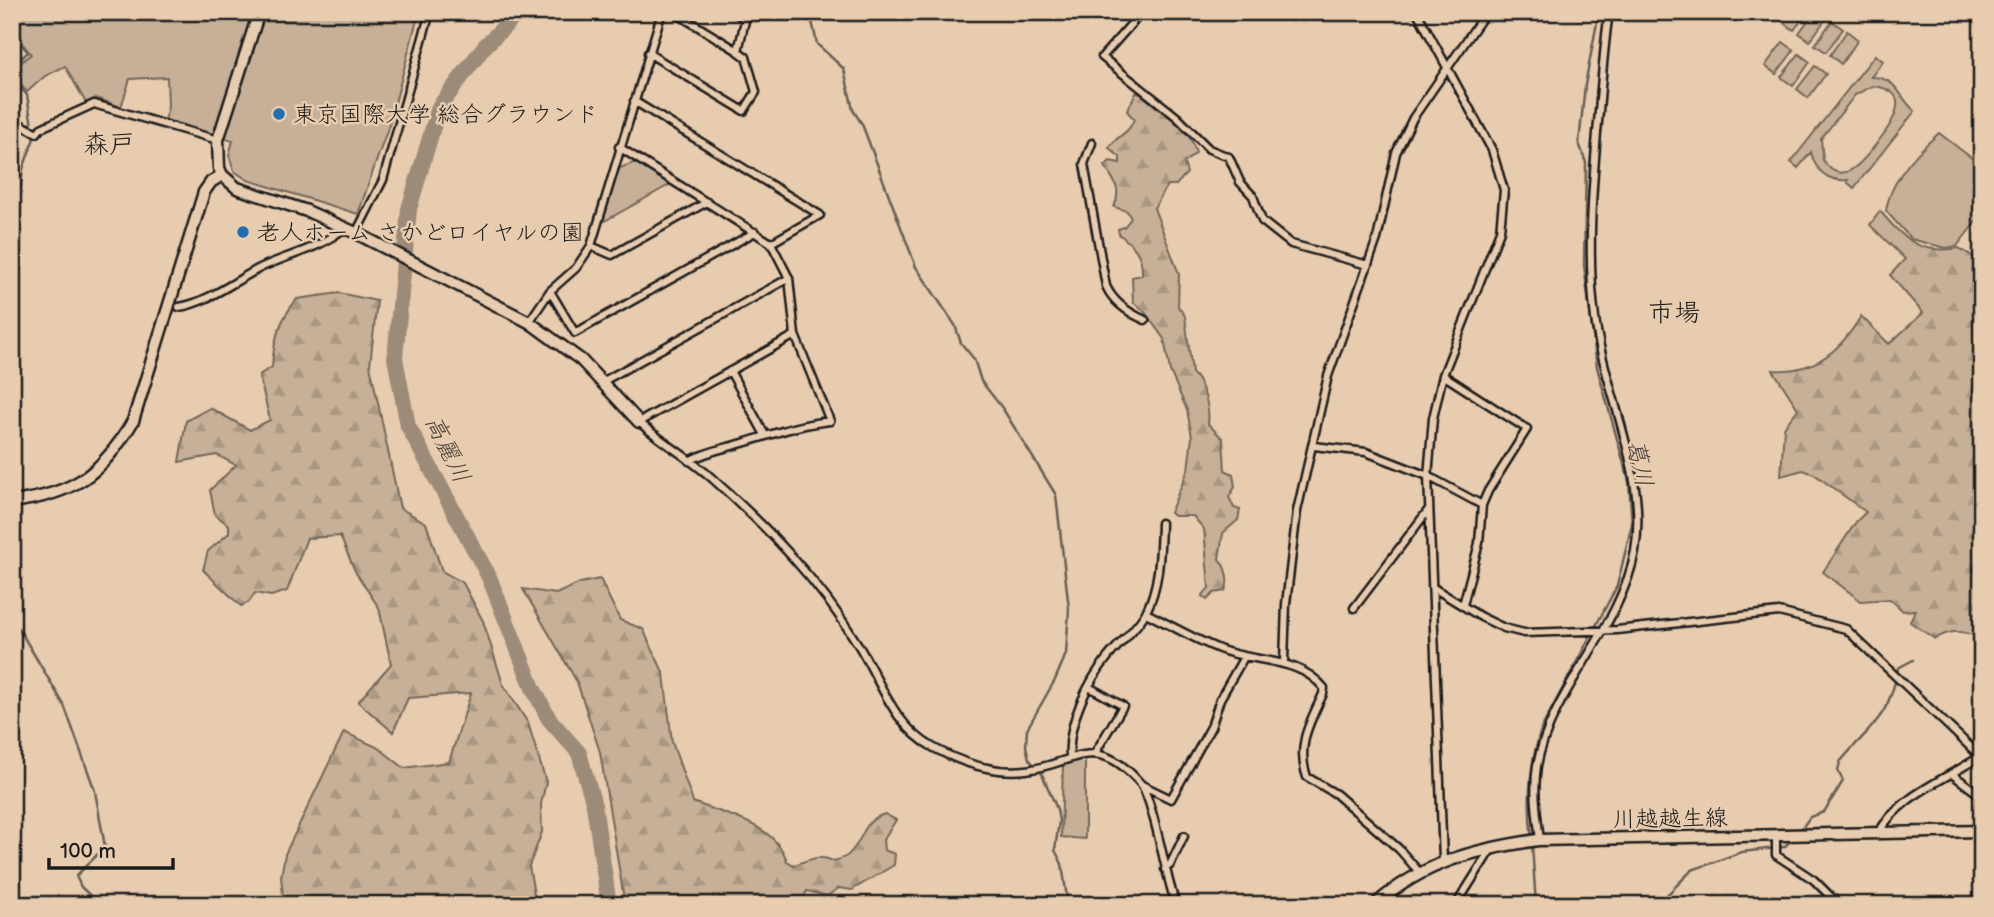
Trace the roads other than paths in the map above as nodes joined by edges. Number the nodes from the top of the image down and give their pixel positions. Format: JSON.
{"nodes":[{"id":1,"x":259,"y":12,"type":"edge"},
{"id":2,"x":430,"y":12,"type":"edge"},
{"id":3,"x":662,"y":12,"type":"edge"},
{"id":4,"x":674,"y":12,"type":"edge"},
{"id":5,"x":734,"y":12,"type":"edge"},
{"id":6,"x":1142,"y":12,"type":"edge"},
{"id":7,"x":1418,"y":12,"type":"edge"},
{"id":8,"x":1486,"y":12,"type":"edge"},
{"id":9,"x":1609,"y":12,"type":"edge"},
{"id":10,"x":746,"y":15,"type":"edge"},
{"id":11,"x":738,"y":51,"type":"junction"},
{"id":12,"x":648,"y":53,"type":"junction"},
{"id":13,"x":1448,"y":66,"type":"junction"},
{"id":14,"x":634,"y":101,"type":"junction"},
{"id":15,"x":12,"y":120,"type":"edge"},
{"id":16,"x":218,"y":140,"type":"junction"},
{"id":17,"x":1092,"y":143,"type":"dead end"},
{"id":18,"x":619,"y":147,"type":"junction"},
{"id":19,"x":222,"y":175,"type":"junction"},
{"id":20,"x":708,"y":202,"type":"junction"},
{"id":21,"x":344,"y":228,"type":"junction"},
{"id":22,"x":356,"y":233,"type":"junction"},
{"id":23,"x":755,"y":233,"type":"junction"},
{"id":24,"x":771,"y":243,"type":"junction"},
{"id":25,"x":591,"y":246,"type":"junction"},
{"id":26,"x":1368,"y":265,"type":"junction"},
{"id":27,"x":789,"y":278,"type":"junction"},
{"id":28,"x":550,"y":291,"type":"junction"},
{"id":29,"x":179,"y":307,"type":"dead end"},
{"id":30,"x":1145,"y":320,"type":"dead end"},
{"id":31,"x":529,"y":322,"type":"junction"},
{"id":32,"x":795,"y":335,"type":"junction"},
{"id":33,"x":730,"y":371,"type":"junction"},
{"id":34,"x":1443,"y":374,"type":"junction"},
{"id":35,"x":602,"y":382,"type":"junction"},
{"id":36,"x":639,"y":422,"type":"junction"},
{"id":37,"x":765,"y":435,"type":"junction"},
{"id":38,"x":1314,"y":446,"type":"junction"},
{"id":39,"x":689,"y":461,"type":"junction"},
{"id":40,"x":1429,"y":476,"type":"junction"},
{"id":41,"x":12,"y":502,"type":"edge"},
{"id":42,"x":1482,"y":505,"type":"junction"},
{"id":43,"x":1429,"y":509,"type":"junction"},
{"id":44,"x":1161,"y":523,"type":"dead end"},
{"id":45,"x":1432,"y":587,"type":"junction"},
{"id":46,"x":1463,"y":606,"type":"junction"},
{"id":47,"x":1354,"y":608,"type":"dead end"},
{"id":48,"x":1146,"y":613,"type":"junction"},
{"id":49,"x":1603,"y":631,"type":"junction"},
{"id":50,"x":1244,"y":657,"type":"junction"},
{"id":51,"x":1284,"y":662,"type":"junction"},
{"id":52,"x":1089,"y":687,"type":"junction"},
{"id":53,"x":1095,"y":753,"type":"junction"},
{"id":54,"x":1070,"y":757,"type":"junction"},
{"id":55,"x":1980,"y":757,"type":"edge"},
{"id":56,"x":1952,"y":774,"type":"junction"},
{"id":57,"x":1142,"y":785,"type":"junction"},
{"id":58,"x":1982,"y":793,"type":"edge"},
{"id":59,"x":1982,"y":831,"type":"edge"},
{"id":60,"x":1878,"y":834,"type":"junction"},
{"id":61,"x":1184,"y":836,"type":"dead end"},
{"id":62,"x":1776,"y":836,"type":"junction"},
{"id":63,"x":1535,"y":841,"type":"junction"},
{"id":64,"x":1493,"y":847,"type":"junction"},
{"id":65,"x":1443,"y":860,"type":"junction"},
{"id":66,"x":1165,"y":869,"type":"junction"},
{"id":67,"x":1420,"y":873,"type":"junction"},
{"id":68,"x":1176,"y":905,"type":"edge"},
{"id":69,"x":1375,"y":905,"type":"edge"},
{"id":70,"x":1456,"y":905,"type":"edge"},
{"id":71,"x":1839,"y":905,"type":"edge"}],
"edges":[{"from":1,"to":16,"type":"street"},
{"from":2,"to":22,"type":"street"},
{"from":3,"to":12,"type":"street"},
{"from":4,"to":11,"type":"street"},
{"from":5,"to":10,"type":"street"},
{"from":6,"to":26,"type":"street"},
{"from":7,"to":13,"type":"street"},
{"from":8,"to":13,"type":"street"},
{"from":9,"to":49,"type":"street"},
{"from":10,"to":11,"type":"street"},
{"from":11,"to":12,"type":"street"},
{"from":12,"to":14,"type":"street"},
{"from":13,"to":26,"type":"street"},
{"from":13,"to":34,"type":"street"},
{"from":14,"to":18,"type":"street"},
{"from":14,"to":24,"type":"street"},
{"from":15,"to":16,"type":"street"},
{"from":16,"to":19,"type":"street"},
{"from":17,"to":30,"type":"street"},
{"from":18,"to":20,"type":"street"},
{"from":18,"to":25,"type":"street"},
{"from":19,"to":21,"type":"street"},
{"from":19,"to":41,"type":"street"},
{"from":20,"to":23,"type":"street"},
{"from":20,"to":25,"type":"street"},
{"from":21,"to":22,"type":"street"},
{"from":21,"to":29,"type":"street"},
{"from":22,"to":31,"type":"street"},
{"from":23,"to":24,"type":"street"},
{"from":23,"to":28,"type":"street"},
{"from":24,"to":27,"type":"street"},
{"from":25,"to":28,"type":"street"},
{"from":26,"to":38,"type":"street"},
{"from":27,"to":32,"type":"street"},
{"from":27,"to":35,"type":"street"},
{"from":28,"to":31,"type":"street"},
{"from":31,"to":35,"type":"street"},
{"from":32,"to":33,"type":"street"},
{"from":32,"to":37,"type":"street"},
{"from":33,"to":36,"type":"street"},
{"from":33,"to":37,"type":"street"},
{"from":34,"to":40,"type":"street"},
{"from":34,"to":42,"type":"street"},
{"from":35,"to":36,"type":"street"},
{"from":36,"to":39,"type":"street"},
{"from":37,"to":39,"type":"street"},
{"from":38,"to":40,"type":"street"},
{"from":38,"to":51,"type":"street"},
{"from":39,"to":54,"type":"street"},
{"from":40,"to":42,"type":"street"},
{"from":40,"to":43,"type":"street"},
{"from":42,"to":46,"type":"street"},
{"from":43,"to":45,"type":"street"},
{"from":43,"to":47,"type":"street"},
{"from":44,"to":48,"type":"street"},
{"from":45,"to":46,"type":"street"},
{"from":45,"to":65,"type":"street"},
{"from":46,"to":49,"type":"street"},
{"from":48,"to":50,"type":"street"},
{"from":48,"to":52,"type":"street"},
{"from":49,"to":55,"type":"street"},
{"from":49,"to":63,"type":"street"},
{"from":50,"to":51,"type":"street"},
{"from":50,"to":57,"type":"street"},
{"from":51,"to":67,"type":"street"},
{"from":52,"to":53,"type":"street"},
{"from":52,"to":54,"type":"street"},
{"from":53,"to":54,"type":"street"},
{"from":53,"to":57,"type":"street"},
{"from":55,"to":56,"type":"street"},
{"from":56,"to":58,"type":"street"},
{"from":56,"to":60,"type":"street"},
{"from":57,"to":66,"type":"street"},
{"from":59,"to":60,"type":"street","name":"川越越生線"},
{"from":60,"to":62,"type":"street","name":"川越越生線"},
{"from":61,"to":66,"type":"street"},
{"from":62,"to":63,"type":"street","name":"川越越生線"},
{"from":62,"to":71,"type":"street"},
{"from":63,"to":64,"type":"street","name":"川越越生線"},
{"from":64,"to":65,"type":"street","name":"川越越生線"},
{"from":64,"to":70,"type":"street"},
{"from":65,"to":67,"type":"street","name":"川越越生線"},
{"from":66,"to":68,"type":"street"},
{"from":67,"to":69,"type":"street","name":"川越越生線"}]}
